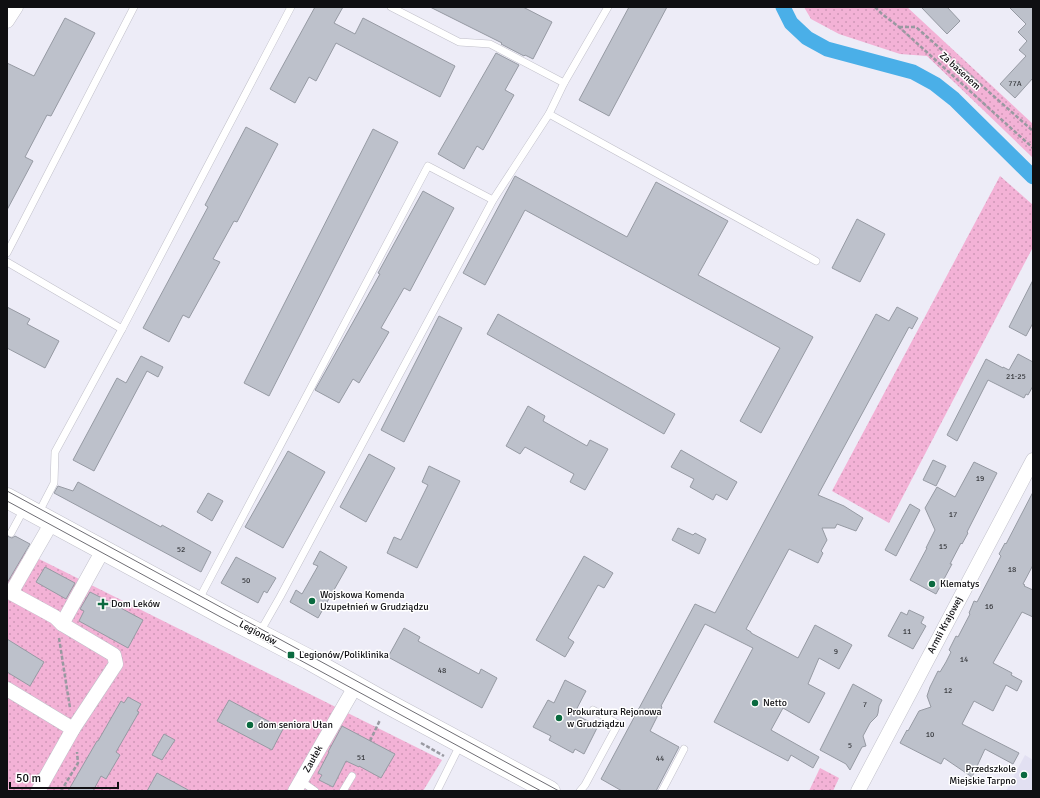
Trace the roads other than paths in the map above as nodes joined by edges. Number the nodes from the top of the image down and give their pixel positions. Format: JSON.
{"nodes":[{"id":1,"x":16,"y":7,"type":"edge"},
{"id":2,"x":134,"y":7,"type":"edge"},
{"id":3,"x":291,"y":7,"type":"edge"},
{"id":4,"x":391,"y":7,"type":"edge"},
{"id":5,"x":608,"y":7,"type":"edge"},
{"id":6,"x":7,"y":21,"type":"edge"},
{"id":7,"x":564,"y":83,"type":"junction"},
{"id":8,"x":549,"y":114,"type":"junction"},
{"id":9,"x":493,"y":200,"type":"junction"},
{"id":10,"x":7,"y":253,"type":"edge"},
{"id":11,"x":816,"y":261,"type":"dead end"},
{"id":12,"x":7,"y":262,"type":"edge"},
{"id":13,"x":122,"y":329,"type":"junction"},
{"id":14,"x":1033,"y":460,"type":"edge"},
{"id":15,"x":7,"y":498,"type":"edge"},
{"id":16,"x":38,"y":514,"type":"junction"},
{"id":17,"x":11,"y":533,"type":"dead end"},
{"id":18,"x":103,"y":550,"type":"junction"},
{"id":19,"x":9,"y":597,"type":"edge"},
{"id":20,"x":198,"y":601,"type":"junction"},
{"id":21,"x":59,"y":620,"type":"junction"},
{"id":22,"x":259,"y":634,"type":"junction"},
{"id":23,"x":356,"y":686,"type":"junction"},
{"id":24,"x":7,"y":689,"type":"edge"},
{"id":25,"x":593,"y":710,"type":"dead end"},
{"id":26,"x":73,"y":729,"type":"junction"},
{"id":27,"x":461,"y":743,"type":"junction"},
{"id":28,"x":684,"y":750,"type":"dead end"},
{"id":29,"x":352,"y":776,"type":"dead end"},
{"id":30,"x":298,"y":786,"type":"edge"},
{"id":31,"x":38,"y":791,"type":"edge"},
{"id":32,"x":315,"y":791,"type":"edge"},
{"id":33,"x":343,"y":791,"type":"edge"},
{"id":34,"x":437,"y":791,"type":"edge"},
{"id":35,"x":550,"y":791,"type":"edge"},
{"id":36,"x":580,"y":791,"type":"edge"},
{"id":37,"x":662,"y":791,"type":"edge"},
{"id":38,"x":858,"y":791,"type":"edge"}],
"edges":[{"from":1,"to":6,"type":"street"},
{"from":2,"to":10,"type":"lane"},
{"from":3,"to":13,"type":"lane"},
{"from":4,"to":7,"type":"lane"},
{"from":5,"to":7,"type":"lane"},
{"from":7,"to":8,"type":"lane"},
{"from":8,"to":9,"type":"lane"},
{"from":8,"to":11,"type":"lane"},
{"from":9,"to":20,"type":"lane"},
{"from":9,"to":22,"type":"lane"},
{"from":12,"to":13,"type":"lane"},
{"from":13,"to":16,"type":"lane"},
{"from":14,"to":38,"type":"street","name":"Armii Krajowej"},
{"from":15,"to":16,"type":"street","name":"Legionów"},
{"from":16,"to":17,"type":"lane"},
{"from":16,"to":18,"type":"street","name":"Legionów"},
{"from":16,"to":19,"type":"street"},
{"from":18,"to":20,"type":"street","name":"Legionów"},
{"from":18,"to":21,"type":"street"},
{"from":19,"to":21,"type":"street"},
{"from":20,"to":22,"type":"street","name":"Legionów"},
{"from":21,"to":26,"type":"street"},
{"from":22,"to":23,"type":"street","name":"Legionów"},
{"from":23,"to":27,"type":"street","name":"Legionów"},
{"from":23,"to":30,"type":"street","name":"Zaułek"},
{"from":24,"to":26,"type":"street"},
{"from":25,"to":36,"type":"lane"},
{"from":26,"to":31,"type":"street"},
{"from":27,"to":34,"type":"lane"},
{"from":27,"to":35,"type":"street","name":"Legionów"},
{"from":28,"to":37,"type":"lane"},
{"from":29,"to":33,"type":"lane"},
{"from":30,"to":32,"type":"lane"}]}
